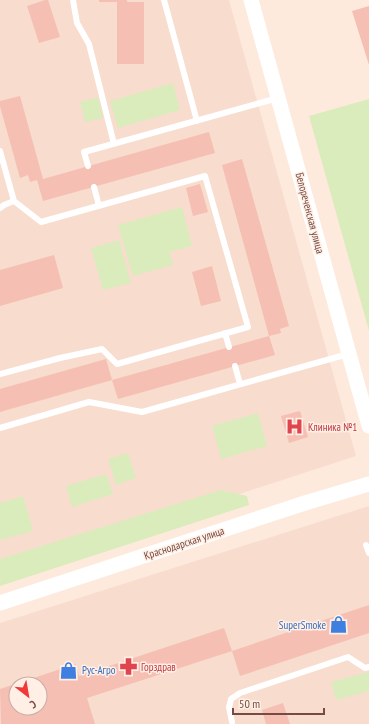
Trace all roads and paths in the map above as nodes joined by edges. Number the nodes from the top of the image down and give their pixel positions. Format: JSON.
{"nodes":[{"id":1,"x":73,"y":0,"type":"edge"},
{"id":2,"x":164,"y":0,"type":"edge"},
{"id":3,"x":251,"y":0,"type":"edge"},
{"id":4,"x":278,"y":98,"type":"junction"},
{"id":5,"x":197,"y":121,"type":"junction"},
{"id":6,"x":114,"y":144,"type":"junction"},
{"id":7,"x":0,"y":150,"type":"edge"},
{"id":8,"x":88,"y":166,"type":"dead end"},
{"id":9,"x":94,"y":187,"type":"dead end"},
{"id":10,"x":14,"y":201,"type":"junction"},
{"id":11,"x":99,"y":206,"type":"junction"},
{"id":12,"x":0,"y":208,"type":"edge"},
{"id":13,"x":226,"y":333,"type":"junction"},
{"id":14,"x":229,"y":347,"type":"dead end"},
{"id":15,"x":348,"y":354,"type":"junction"},
{"id":16,"x":235,"y":366,"type":"dead end"},
{"id":17,"x":0,"y":374,"type":"edge"},
{"id":18,"x":240,"y":384,"type":"junction"},
{"id":19,"x":369,"y":426,"type":"edge"},
{"id":20,"x":0,"y":428,"type":"edge"},
{"id":21,"x":369,"y":484,"type":"edge"},
{"id":22,"x":366,"y":545,"type":"dead end"},
{"id":23,"x":369,"y":553,"type":"edge"},
{"id":24,"x":0,"y":603,"type":"edge"},
{"id":25,"x":369,"y":667,"type":"edge"},
{"id":26,"x":231,"y":723,"type":"edge"}],
"edges":[{"from":1,"to":6,"type":"lane"},
{"from":2,"to":5,"type":"lane"},
{"from":3,"to":4,"type":"street","name":"Белореченская улица"},
{"from":4,"to":5,"type":"lane"},
{"from":4,"to":15,"type":"street","name":"Белореченская улица"},
{"from":5,"to":6,"type":"lane"},
{"from":6,"to":8,"type":"lane"},
{"from":7,"to":10,"type":"lane"},
{"from":9,"to":11,"type":"lane"},
{"from":10,"to":11,"type":"lane"},
{"from":10,"to":12,"type":"lane"},
{"from":11,"to":13,"type":"lane"},
{"from":13,"to":14,"type":"lane"},
{"from":13,"to":17,"type":"lane"},
{"from":15,"to":18,"type":"lane"},
{"from":15,"to":19,"type":"street","name":"Белореченская улица"},
{"from":16,"to":18,"type":"lane"},
{"from":18,"to":20,"type":"lane"},
{"from":21,"to":24,"type":"street","name":"Краснодарская улица"},
{"from":22,"to":23,"type":"lane"},
{"from":25,"to":26,"type":"lane"}]}
